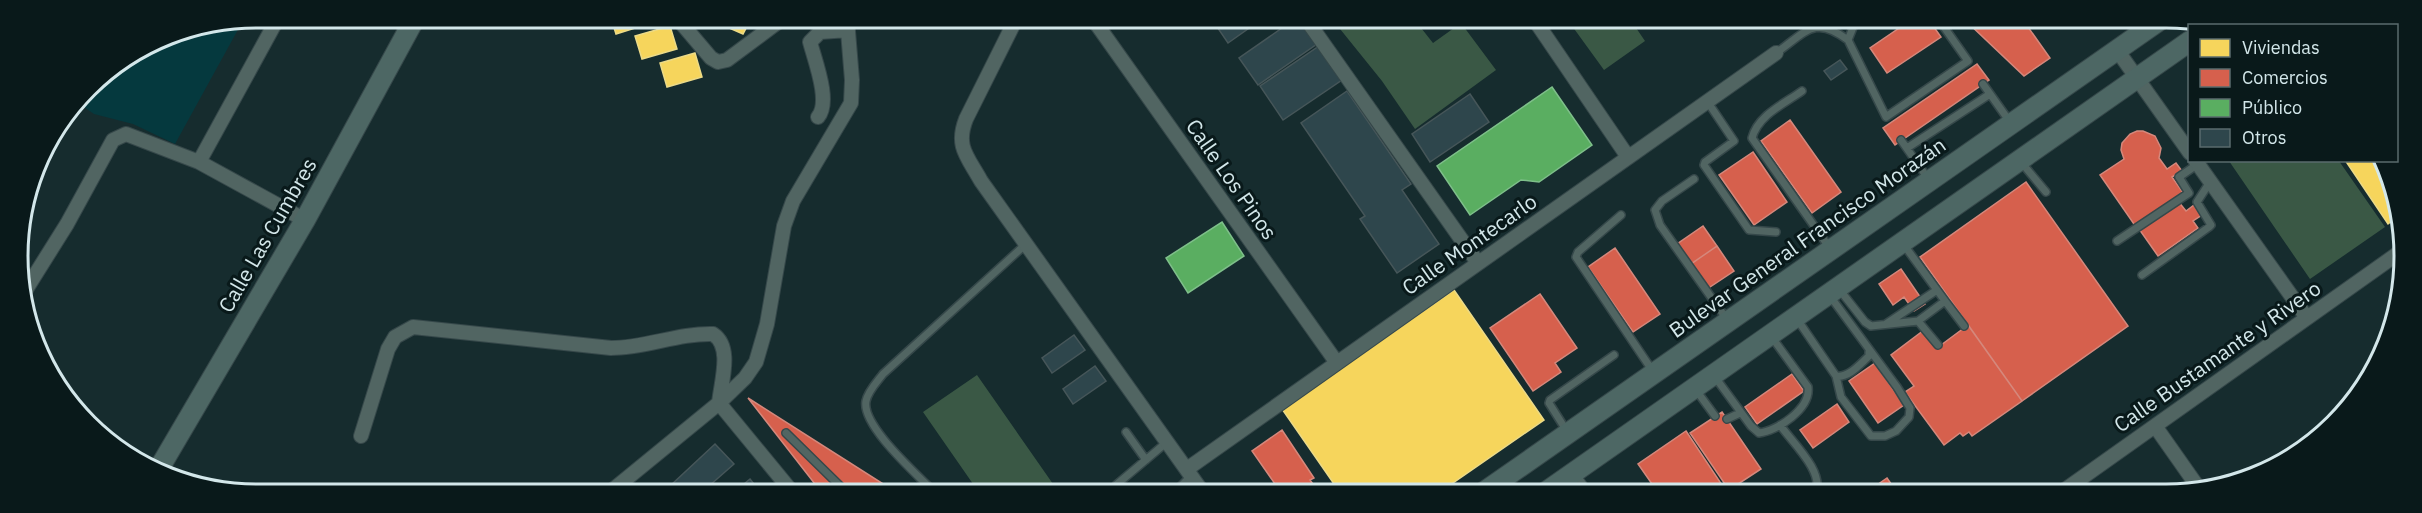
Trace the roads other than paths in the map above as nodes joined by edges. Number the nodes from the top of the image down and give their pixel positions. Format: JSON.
{"nodes":[{"id":1,"x":273,"y":28,"type":"edge"},
{"id":2,"x":409,"y":28,"type":"edge"},
{"id":3,"x":686,"y":28,"type":"edge"},
{"id":4,"x":770,"y":28,"type":"edge"},
{"id":5,"x":834,"y":28,"type":"edge"},
{"id":6,"x":847,"y":28,"type":"edge"},
{"id":7,"x":1012,"y":28,"type":"edge"},
{"id":8,"x":1099,"y":28,"type":"edge"},
{"id":9,"x":1312,"y":28,"type":"edge"},
{"id":10,"x":1540,"y":28,"type":"edge"},
{"id":11,"x":1812,"y":28,"type":"edge"},
{"id":12,"x":1828,"y":28,"type":"edge"},
{"id":13,"x":1853,"y":28,"type":"edge"},
{"id":14,"x":1945,"y":28,"type":"edge"},
{"id":15,"x":2149,"y":28,"type":"edge"},
{"id":16,"x":1848,"y":40,"type":"junction"},
{"id":17,"x":2188,"y":42,"type":"edge"},
{"id":18,"x":2117,"y":50,"type":"junction"},
{"id":19,"x":1776,"y":52,"type":"joint"},
{"id":20,"x":2136,"y":78,"type":"junction"},
{"id":21,"x":1983,"y":84,"type":"dead end"},
{"id":22,"x":1802,"y":91,"type":"dead end"},
{"id":23,"x":1990,"y":94,"type":"junction"},
{"id":24,"x":1707,"y":101,"type":"junction"},
{"id":25,"x":818,"y":117,"type":"dead end"},
{"id":26,"x":2011,"y":124,"type":"junction"},
{"id":27,"x":1901,"y":140,"type":"dead end"},
{"id":28,"x":1907,"y":148,"type":"junction"},
{"id":29,"x":2188,"y":151,"type":"edge"},
{"id":30,"x":1628,"y":157,"type":"junction"},
{"id":31,"x":2019,"y":160,"type":"junction"},
{"id":32,"x":199,"y":162,"type":"junction"},
{"id":33,"x":2192,"y":162,"type":"edge"},
{"id":34,"x":2196,"y":162,"type":"edge"},
{"id":35,"x":1694,"y":179,"type":"dead end"},
{"id":36,"x":1929,"y":181,"type":"junction"},
{"id":37,"x":2210,"y":182,"type":"junction"},
{"id":38,"x":2046,"y":192,"type":"dead end"},
{"id":39,"x":1621,"y":216,"type":"dead end"},
{"id":40,"x":304,"y":220,"type":"junction"},
{"id":41,"x":1776,"y":232,"type":"dead end"},
{"id":42,"x":2117,"y":241,"type":"dead end"},
{"id":43,"x":1902,"y":242,"type":"junction"},
{"id":44,"x":1026,"y":244,"type":"junction"},
{"id":45,"x":1831,"y":250,"type":"junction"},
{"id":46,"x":2394,"y":256,"type":"edge"},
{"id":47,"x":1478,"y":263,"type":"junction"},
{"id":48,"x":2142,"y":275,"type":"dead end"},
{"id":49,"x":30,"y":283,"type":"edge"},
{"id":50,"x":1937,"y":290,"type":"junction"},
{"id":51,"x":1833,"y":291,"type":"junction"},
{"id":52,"x":1945,"y":301,"type":"junction"},
{"id":53,"x":1796,"y":317,"type":"junction"},
{"id":54,"x":2307,"y":318,"type":"junction"},
{"id":55,"x":1918,"y":321,"type":"junction"},
{"id":56,"x":1728,"y":322,"type":"junction"},
{"id":57,"x":1884,"y":326,"type":"junction"},
{"id":58,"x":1964,"y":326,"type":"dead end"},
{"id":59,"x":1771,"y":334,"type":"junction"},
{"id":60,"x":1938,"y":345,"type":"dead end"},
{"id":61,"x":1869,"y":352,"type":"junction"},
{"id":62,"x":1614,"y":355,"type":"dead end"},
{"id":63,"x":1337,"y":363,"type":"junction"},
{"id":64,"x":1655,"y":373,"type":"junction"},
{"id":65,"x":1713,"y":375,"type":"junction"},
{"id":66,"x":1836,"y":376,"type":"junction"},
{"id":67,"x":1694,"y":388,"type":"junction"},
{"id":68,"x":719,"y":403,"type":"junction"},
{"id":69,"x":1740,"y":413,"type":"junction"},
{"id":70,"x":1715,"y":417,"type":"dead end"},
{"id":71,"x":1727,"y":419,"type":"dead end"},
{"id":72,"x":1780,"y":425,"type":"junction"},
{"id":73,"x":2155,"y":426,"type":"junction"},
{"id":74,"x":1126,"y":432,"type":"dead end"},
{"id":75,"x":786,"y":433,"type":"dead end"},
{"id":76,"x":1568,"y":433,"type":"junction"},
{"id":77,"x":362,"y":436,"type":"dead end"},
{"id":78,"x":1167,"y":442,"type":"junction"},
{"id":79,"x":1146,"y":460,"type":"junction"},
{"id":80,"x":162,"y":464,"type":"edge"},
{"id":81,"x":1189,"y":472,"type":"junction"},
{"id":82,"x":1571,"y":474,"type":"junction"},
{"id":83,"x":2195,"y":483,"type":"edge"},
{"id":84,"x":620,"y":484,"type":"edge"},
{"id":85,"x":786,"y":484,"type":"edge"},
{"id":86,"x":838,"y":484,"type":"edge"},
{"id":87,"x":927,"y":484,"type":"edge"},
{"id":88,"x":1117,"y":484,"type":"edge"},
{"id":89,"x":1180,"y":484,"type":"edge"},
{"id":90,"x":1197,"y":484,"type":"edge"},
{"id":91,"x":1495,"y":484,"type":"edge"},
{"id":92,"x":1557,"y":484,"type":"edge"},
{"id":93,"x":1578,"y":484,"type":"edge"},
{"id":94,"x":1817,"y":484,"type":"edge"},
{"id":95,"x":2073,"y":484,"type":"edge"}],
"edges":[{"from":1,"to":32,"type":"street"},
{"from":2,"to":40,"type":"main road","name":"Calle Las Cumbres"},
{"from":3,"to":4,"type":"street"},
{"from":5,"to":25,"type":"street"},
{"from":6,"to":68,"type":"street"},
{"from":7,"to":44,"type":"street"},
{"from":8,"to":63,"type":"street","name":"Calle Los Pinos"},
{"from":9,"to":47,"type":"street"},
{"from":10,"to":30,"type":"street"},
{"from":11,"to":19,"type":"lane"},
{"from":12,"to":16,"type":"lane"},
{"from":13,"to":16,"type":"lane"},
{"from":14,"to":16,"type":"lane"},
{"from":15,"to":18,"type":"main road","name":"Bulevar General Francisco Morazán"},
{"from":17,"to":20,"type":"main road"},
{"from":18,"to":20,"type":"street"},
{"from":18,"to":26,"type":"main road","name":"Bulevar General Francisco Morazán"},
{"from":19,"to":24,"type":"street","name":"Calle Montecarlo"},
{"from":20,"to":29,"type":"street"},
{"from":20,"to":31,"type":"main road"},
{"from":21,"to":23,"type":"lane"},
{"from":22,"to":45,"type":"lane"},
{"from":23,"to":26,"type":"lane"},
{"from":23,"to":28,"type":"lane"},
{"from":24,"to":30,"type":"street","name":"Calle Montecarlo"},
{"from":24,"to":41,"type":"lane"},
{"from":26,"to":36,"type":"main road","name":"Bulevar General Francisco Morazán"},
{"from":27,"to":28,"type":"lane"},
{"from":28,"to":36,"type":"lane"},
{"from":30,"to":47,"type":"street","name":"Calle Montecarlo"},
{"from":31,"to":38,"type":"lane"},
{"from":31,"to":43,"type":"main road"},
{"from":32,"to":40,"type":"street"},
{"from":32,"to":49,"type":"street"},
{"from":33,"to":42,"type":"lane"},
{"from":34,"to":37,"type":"street"},
{"from":35,"to":56,"type":"lane"},
{"from":36,"to":45,"type":"main road","name":"Bulevar General Francisco Morazán"},
{"from":37,"to":48,"type":"lane"},
{"from":37,"to":54,"type":"street"},
{"from":39,"to":64,"type":"lane"},
{"from":40,"to":80,"type":"main road","name":"Calle Las Cumbres"},
{"from":43,"to":50,"type":"lane"},
{"from":43,"to":51,"type":"main road"},
{"from":44,"to":78,"type":"street"},
{"from":44,"to":87,"type":"lane"},
{"from":45,"to":56,"type":"main road","name":"Bulevar General Francisco Morazán"},
{"from":46,"to":54,"type":"street","name":"Calle Bustamante y Rivero"},
{"from":47,"to":63,"type":"street","name":"Calle Montecarlo"},
{"from":50,"to":52,"type":"lane"},
{"from":50,"to":57,"type":"lane"},
{"from":51,"to":53,"type":"main road"},
{"from":51,"to":57,"type":"lane"},
{"from":51,"to":61,"type":"lane"},
{"from":52,"to":55,"type":"lane"},
{"from":52,"to":58,"type":"lane"},
{"from":53,"to":59,"type":"main road"},
{"from":53,"to":66,"type":"lane"},
{"from":54,"to":73,"type":"street","name":"Calle Bustamante y Rivero"},
{"from":55,"to":57,"type":"lane"},
{"from":55,"to":60,"type":"lane"},
{"from":56,"to":64,"type":"main road","name":"Bulevar General Francisco Morazán"},
{"from":59,"to":65,"type":"main road"},
{"from":59,"to":72,"type":"lane"},
{"from":61,"to":66,"type":"lane"},
{"from":61,"to":66,"type":"lane"},
{"from":62,"to":76,"type":"lane"},
{"from":63,"to":81,"type":"street","name":"Calle Montecarlo"},
{"from":64,"to":76,"type":"main road","name":"Bulevar General Francisco Morazán"},
{"from":65,"to":67,"type":"main road"},
{"from":65,"to":69,"type":"lane"},
{"from":67,"to":70,"type":"lane"},
{"from":67,"to":82,"type":"main road"},
{"from":68,"to":77,"type":"street"},
{"from":68,"to":84,"type":"street"},
{"from":68,"to":85,"type":"street"},
{"from":69,"to":71,"type":"lane"},
{"from":69,"to":72,"type":"lane"},
{"from":72,"to":94,"type":"lane"},
{"from":73,"to":83,"type":"street"},
{"from":73,"to":95,"type":"street","name":"Calle Bustamante y Rivero"},
{"from":74,"to":79,"type":"lane"},
{"from":75,"to":86,"type":"lane"},
{"from":76,"to":91,"type":"main road","name":"Bulevar General Francisco Morazán"},
{"from":78,"to":79,"type":"lane"},
{"from":78,"to":81,"type":"street"},
{"from":79,"to":88,"type":"lane"},
{"from":81,"to":89,"type":"lane"},
{"from":81,"to":90,"type":"street"},
{"from":82,"to":92,"type":"main road"},
{"from":82,"to":93,"type":"street"}]}
